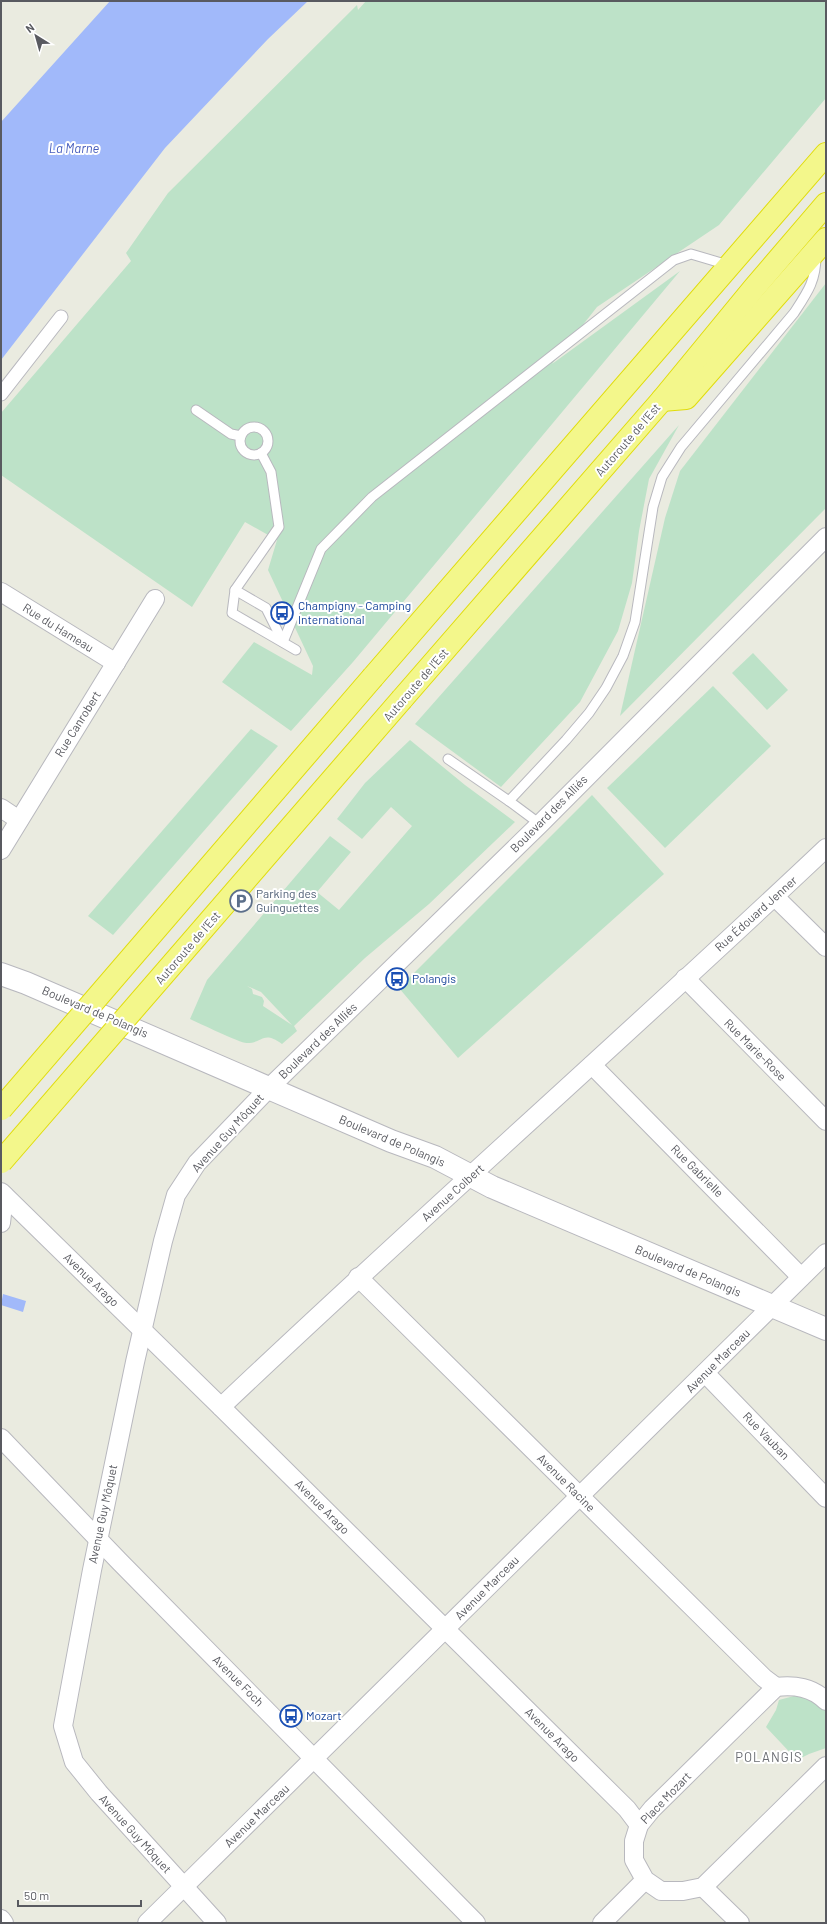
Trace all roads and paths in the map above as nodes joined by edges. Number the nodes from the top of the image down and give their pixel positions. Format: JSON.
{"nodes":[{"id":1,"x":826,"y":154,"type":"edge"},
{"id":2,"x":826,"y":204,"type":"edge"},
{"id":3,"x":821,"y":244,"type":"edge"},
{"id":4,"x":730,"y":265,"type":"junction"},
{"id":5,"x":61,"y":317,"type":"dead end"},
{"id":6,"x":1,"y":394,"type":"edge"},
{"id":7,"x":662,"y":400,"type":"junction"},
{"id":8,"x":196,"y":410,"type":"dead end"},
{"id":9,"x":241,"y":436,"type":"junction"},
{"id":10,"x":261,"y":453,"type":"junction"},
{"id":11,"x":826,"y":537,"type":"edge"},
{"id":12,"x":235,"y":590,"type":"junction"},
{"id":13,"x":1,"y":592,"type":"edge"},
{"id":14,"x":155,"y":599,"type":"dead end"},
{"id":15,"x":283,"y":642,"type":"junction"},
{"id":16,"x":296,"y":650,"type":"dead end"},
{"id":17,"x":116,"y":663,"type":"junction"},
{"id":18,"x":448,"y":759,"type":"dead end"},
{"id":19,"x":509,"y":800,"type":"junction"},
{"id":20,"x":1,"y":808,"type":"edge"},
{"id":21,"x":20,"y":820,"type":"junction"},
{"id":22,"x":540,"y":824,"type":"junction"},
{"id":23,"x":826,"y":848,"type":"edge"},
{"id":24,"x":1,"y":850,"type":"edge"},
{"id":25,"x":775,"y":897,"type":"junction"},
{"id":26,"x":826,"y":948,"type":"edge"},
{"id":27,"x":1,"y":974,"type":"edge"},
{"id":28,"x":685,"y":978,"type":"junction"},
{"id":29,"x":592,"y":1065,"type":"junction"},
{"id":30,"x":269,"y":1088,"type":"junction"},
{"id":31,"x":1,"y":1109,"type":"edge"},
{"id":32,"x":826,"y":1121,"type":"edge"},
{"id":33,"x":1,"y":1162,"type":"edge"},
{"id":34,"x":470,"y":1177,"type":"junction"},
{"id":35,"x":2,"y":1193,"type":"edge"},
{"id":36,"x":1,"y":1223,"type":"edge"},
{"id":37,"x":826,"y":1253,"type":"edge"},
{"id":38,"x":358,"y":1277,"type":"junction"},
{"id":39,"x":801,"y":1277,"type":"junction"},
{"id":40,"x":772,"y":1307,"type":"junction"},
{"id":41,"x":826,"y":1329,"type":"edge"},
{"id":42,"x":142,"y":1330,"type":"junction"},
{"id":43,"x":706,"y":1374,"type":"junction"},
{"id":44,"x":221,"y":1407,"type":"junction"},
{"id":45,"x":1,"y":1438,"type":"edge"},
{"id":46,"x":579,"y":1496,"type":"junction"},
{"id":47,"x":826,"y":1498,"type":"edge"},
{"id":48,"x":98,"y":1539,"type":"junction"},
{"id":49,"x":445,"y":1630,"type":"junction"},
{"id":50,"x":776,"y":1687,"type":"junction"},
{"id":51,"x":824,"y":1695,"type":"edge"},
{"id":52,"x":314,"y":1760,"type":"junction"},
{"id":53,"x":826,"y":1766,"type":"edge"},
{"id":54,"x":639,"y":1825,"type":"junction"},
{"id":55,"x":645,"y":1880,"type":"junction"},
{"id":56,"x":184,"y":1887,"type":"junction"},
{"id":57,"x":703,"y":1887,"type":"junction"},
{"id":58,"x":1,"y":1919,"type":"edge"},
{"id":59,"x":4,"y":1923,"type":"edge"},
{"id":60,"x":147,"y":1923,"type":"edge"},
{"id":61,"x":217,"y":1923,"type":"edge"},
{"id":62,"x":476,"y":1923,"type":"edge"},
{"id":63,"x":602,"y":1923,"type":"edge"},
{"id":64,"x":740,"y":1923,"type":"edge"}],
"edges":[{"from":1,"to":4,"type":"highway"},
{"from":2,"to":7,"type":"highway","name":"Autoroute de l’Est"},
{"from":3,"to":7,"type":"highway"},
{"from":3,"to":19,"type":"lane"},
{"from":4,"to":15,"type":"lane"},
{"from":4,"to":31,"type":"highway","bridge":true},
{"from":5,"to":6,"type":"street"},
{"from":7,"to":33,"type":"highway","name":"Autoroute de l’Est","bridge":true},
{"from":8,"to":9,"type":"lane"},
{"from":9,"to":10,"type":"lane"},
{"from":9,"to":10,"type":"lane"},
{"from":10,"to":12,"type":"lane"},
{"from":11,"to":22,"type":"street","name":"Boulevard des Alliés"},
{"from":12,"to":15,"type":"lane"},
{"from":12,"to":15,"type":"lane"},
{"from":13,"to":17,"type":"street","name":"Rue du Hameau"},
{"from":14,"to":17,"type":"street","name":"Rue Canrobert"},
{"from":15,"to":16,"type":"lane"},
{"from":17,"to":21,"type":"street","name":"Rue Canrobert"},
{"from":18,"to":19,"type":"lane"},
{"from":19,"to":22,"type":"lane"},
{"from":20,"to":21,"type":"street"},
{"from":21,"to":24,"type":"street","name":"Rue Canrobert"},
{"from":22,"to":30,"type":"street","name":"Boulevard des Alliés"},
{"from":23,"to":25,"type":"street","name":"Rue Édouard Jenner"},
{"from":25,"to":26,"type":"street"},
{"from":25,"to":28,"type":"street","name":"Rue Édouard Jenner"},
{"from":27,"to":30,"type":"street","name":"Boulevard de Polangis"},
{"from":28,"to":29,"type":"street","name":"Avenue Colbert"},
{"from":28,"to":32,"type":"street","name":"Rue Marie-Rose"},
{"from":29,"to":34,"type":"street","name":"Avenue Colbert"},
{"from":29,"to":39,"type":"street","name":"Rue Gabrielle"},
{"from":30,"to":34,"type":"street","name":"Boulevard de Polangis"},
{"from":30,"to":42,"type":"street","name":"Avenue Guy Môquet"},
{"from":34,"to":38,"type":"street","name":"Avenue Colbert"},
{"from":34,"to":40,"type":"street","name":"Boulevard de Polangis"},
{"from":35,"to":36,"type":"street"},
{"from":35,"to":42,"type":"street","name":"Avenue Arago"},
{"from":37,"to":39,"type":"street","name":"Avenue Marceau"},
{"from":38,"to":44,"type":"street","name":"Avenue Colbert"},
{"from":38,"to":46,"type":"street","name":"Avenue Racine"},
{"from":39,"to":40,"type":"street","name":"Avenue Marceau"},
{"from":40,"to":41,"type":"street","name":"Boulevard de Polangis"},
{"from":40,"to":43,"type":"street","name":"Avenue Marceau"},
{"from":42,"to":44,"type":"street","name":"Avenue Arago"},
{"from":42,"to":48,"type":"street","name":"Avenue Guy Môquet"},
{"from":43,"to":46,"type":"street","name":"Avenue Marceau"},
{"from":43,"to":47,"type":"street","name":"Rue Vauban"},
{"from":44,"to":49,"type":"street","name":"Avenue Arago"},
{"from":45,"to":48,"type":"street","name":"Avenue Foch"},
{"from":46,"to":49,"type":"street","name":"Avenue Marceau"},
{"from":46,"to":50,"type":"street","name":"Avenue Racine"},
{"from":48,"to":52,"type":"street","name":"Avenue Foch"},
{"from":48,"to":56,"type":"street","name":"Avenue Guy Môquet"},
{"from":49,"to":52,"type":"street","name":"Avenue Marceau"},
{"from":49,"to":54,"type":"street","name":"Avenue Arago"},
{"from":50,"to":51,"type":"street"},
{"from":50,"to":54,"type":"street","name":"Place Mozart"},
{"from":52,"to":56,"type":"street","name":"Avenue Marceau"},
{"from":52,"to":62,"type":"street","name":"Avenue Foch"},
{"from":53,"to":57,"type":"street"},
{"from":54,"to":55,"type":"street","name":"Place Mozart"},
{"from":55,"to":57,"type":"street"},
{"from":55,"to":63,"type":"street"},
{"from":56,"to":60,"type":"street","name":"Avenue Marceau"},
{"from":56,"to":61,"type":"street","name":"Avenue Guy Môquet"},
{"from":57,"to":64,"type":"street"},
{"from":58,"to":59,"type":"street"}]}
